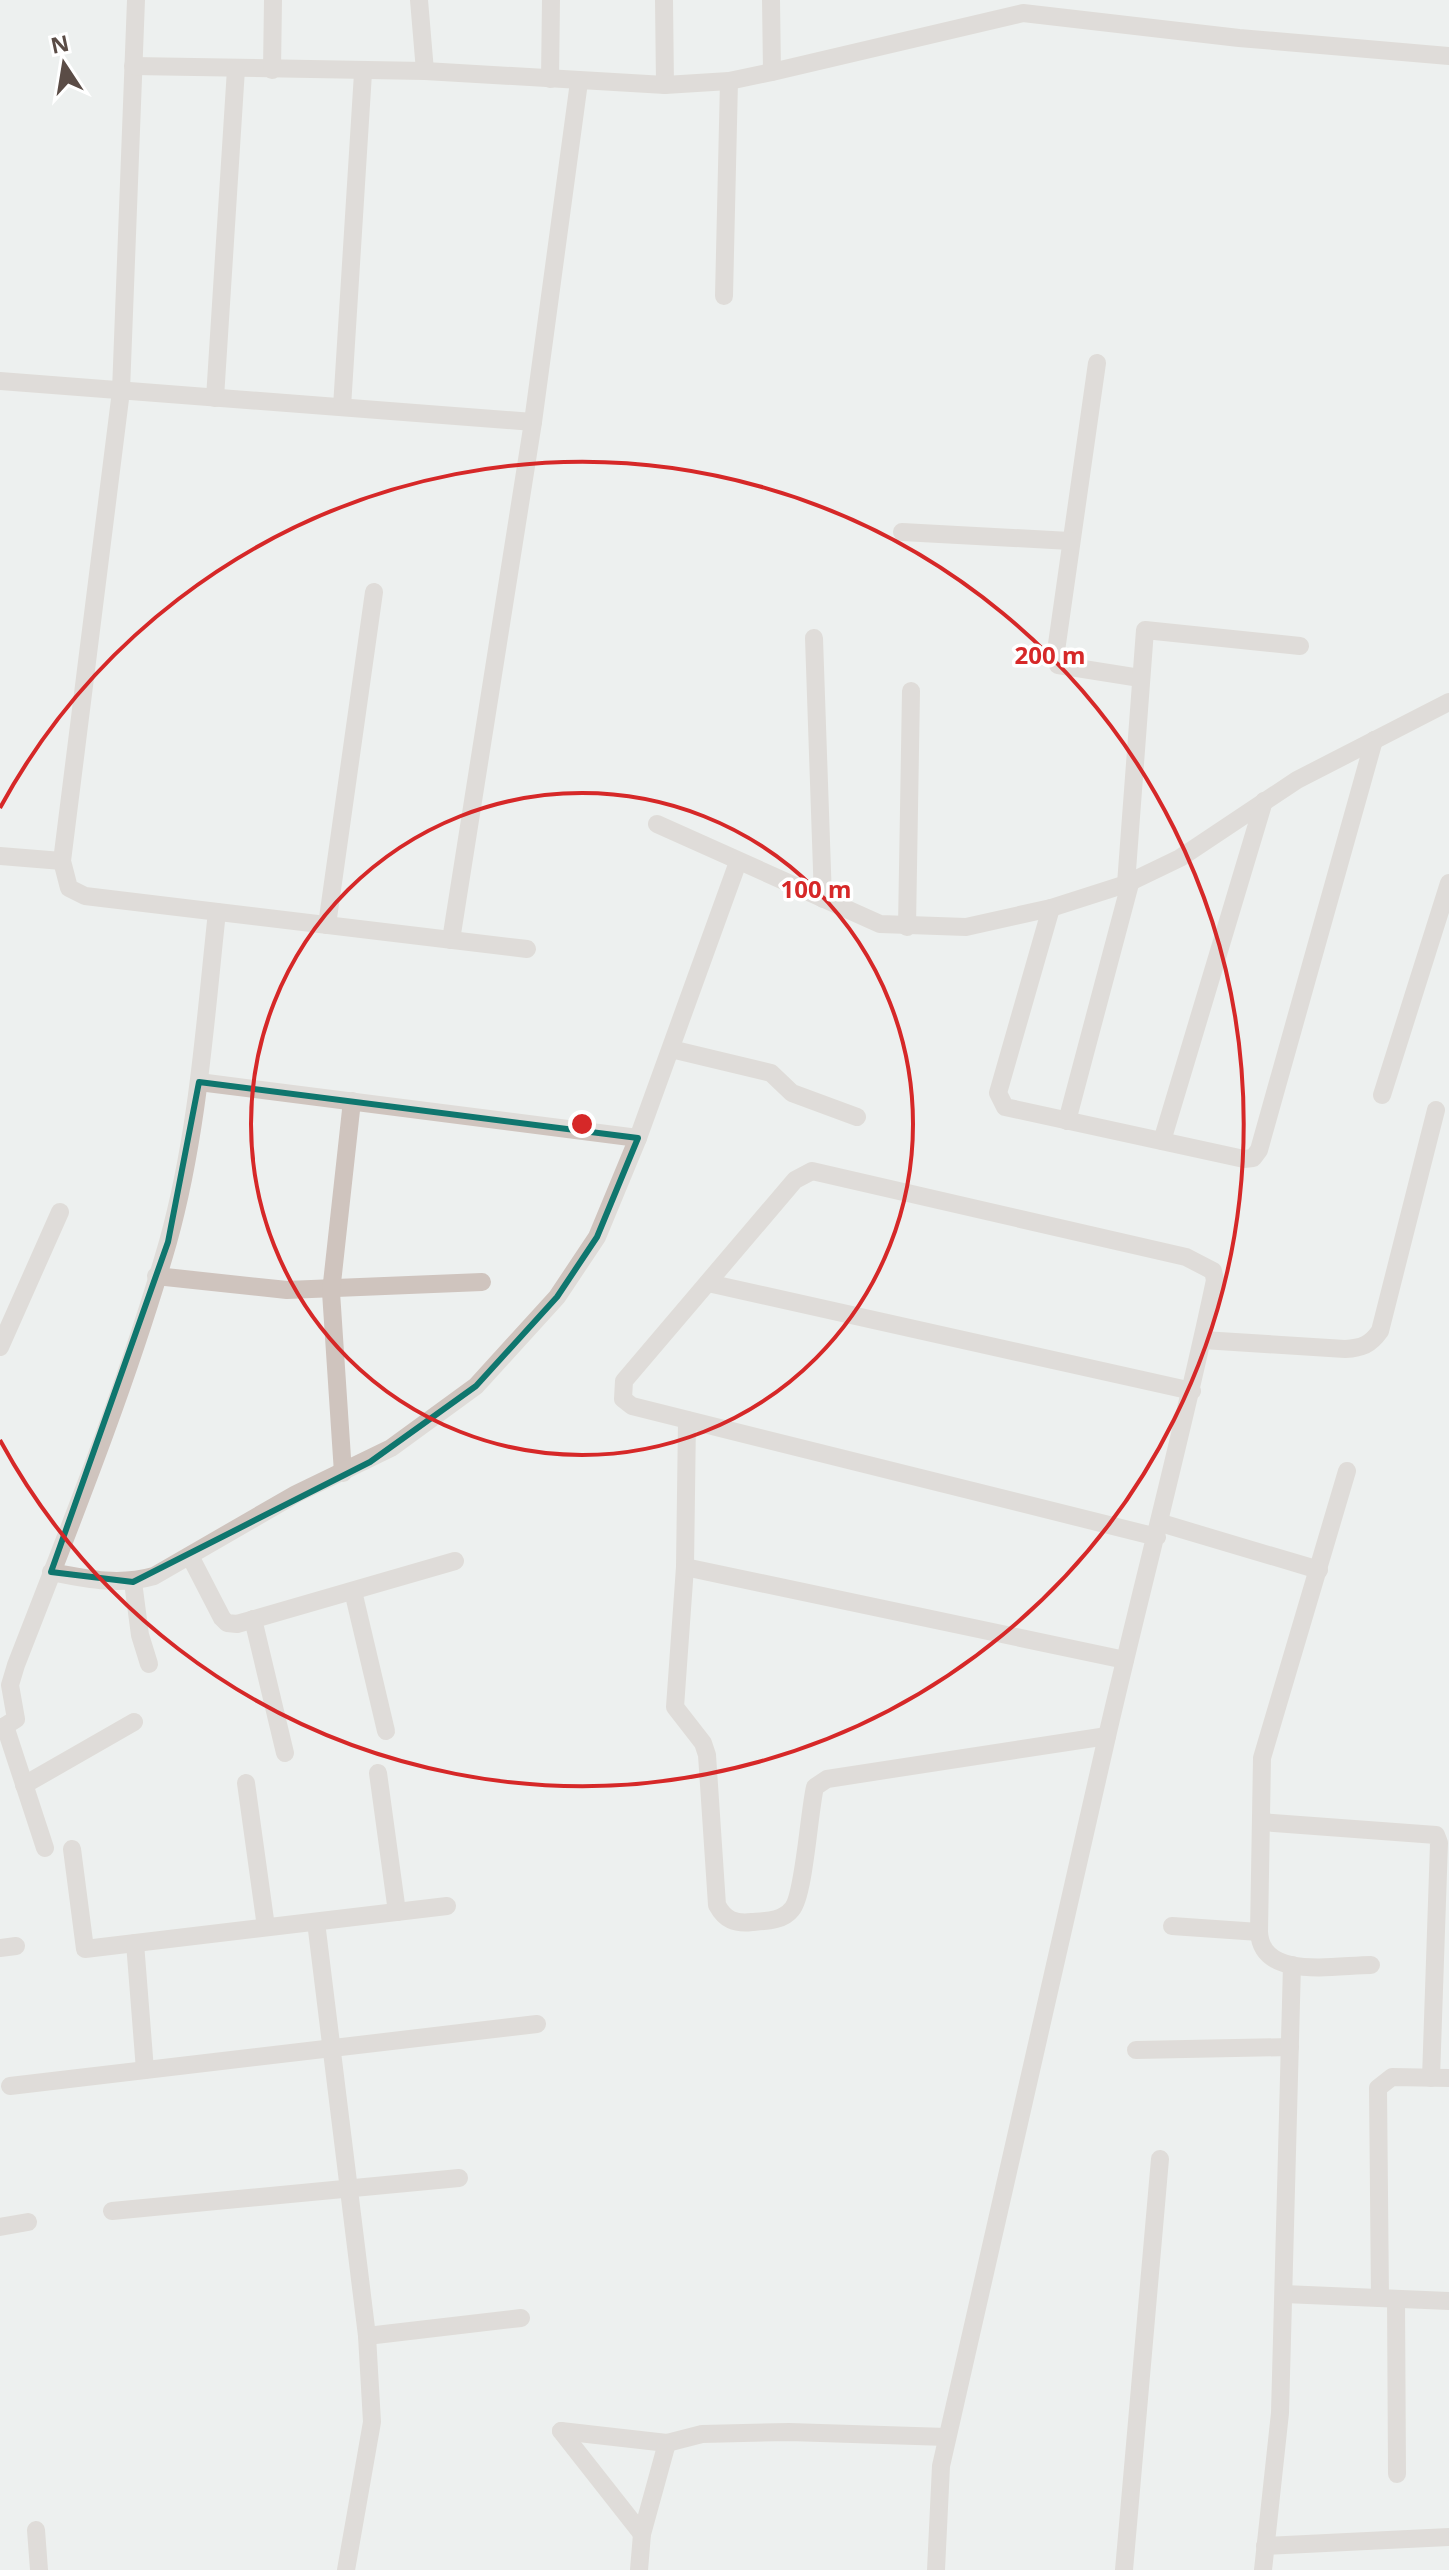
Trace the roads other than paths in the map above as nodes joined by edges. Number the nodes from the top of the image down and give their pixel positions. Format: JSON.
{"nodes":[{"id":1,"x":136,"y":0,"type":"edge"},
{"id":2,"x":273,"y":0,"type":"edge"},
{"id":3,"x":419,"y":0,"type":"edge"},
{"id":4,"x":551,"y":0,"type":"edge"},
{"id":5,"x":664,"y":0,"type":"edge"},
{"id":6,"x":771,"y":0,"type":"edge"},
{"id":7,"x":1005,"y":8,"type":"edge"},
{"id":8,"x":1449,"y":56,"type":"edge"},
{"id":9,"x":133,"y":66,"type":"junction"},
{"id":10,"x":236,"y":69,"type":"junction"},
{"id":11,"x":272,"y":70,"type":"junction"},
{"id":12,"x":425,"y":71,"type":"junction"},
{"id":13,"x":772,"y":72,"type":"junction"},
{"id":14,"x":363,"y":73,"type":"junction"},
{"id":15,"x":550,"y":79,"type":"junction"},
{"id":16,"x":729,"y":81,"type":"junction"},
{"id":17,"x":579,"y":82,"type":"junction"},
{"id":18,"x":665,"y":85,"type":"junction"},
{"id":19,"x":724,"y":296,"type":"dead end"},
{"id":20,"x":1097,"y":363,"type":"dead end"},
{"id":21,"x":0,"y":381,"type":"edge"},
{"id":22,"x":121,"y":391,"type":"junction"},
{"id":23,"x":215,"y":398,"type":"junction"},
{"id":24,"x":342,"y":407,"type":"junction"},
{"id":25,"x":533,"y":422,"type":"junction"},
{"id":26,"x":902,"y":532,"type":"dead end"},
{"id":27,"x":1070,"y":541,"type":"junction"},
{"id":28,"x":374,"y":592,"type":"dead end"},
{"id":29,"x":814,"y":638,"type":"dead end"},
{"id":30,"x":1300,"y":646,"type":"dead end"},
{"id":31,"x":1140,"y":678,"type":"junction"},
{"id":32,"x":911,"y":691,"type":"dead end"},
{"id":33,"x":1449,"y":702,"type":"edge"},
{"id":34,"x":1374,"y":740,"type":"junction"},
{"id":35,"x":1264,"y":801,"type":"junction"},
{"id":36,"x":657,"y":824,"type":"dead end"},
{"id":37,"x":0,"y":856,"type":"edge"},
{"id":38,"x":62,"y":861,"type":"junction"},
{"id":39,"x":738,"y":862,"type":"junction"},
{"id":40,"x":1128,"y":882,"type":"junction"},
{"id":41,"x":1449,"y":883,"type":"edge"},
{"id":42,"x":823,"y":899,"type":"junction"},
{"id":43,"x":1051,"y":908,"type":"junction"},
{"id":44,"x":217,"y":912,"type":"junction"},
{"id":45,"x":327,"y":925,"type":"junction"},
{"id":46,"x":907,"y":927,"type":"junction"},
{"id":47,"x":1442,"y":934,"type":"edge"},
{"id":48,"x":451,"y":940,"type":"junction"},
{"id":49,"x":527,"y":949,"type":"dead end"},
{"id":50,"x":671,"y":1049,"type":"junction"},
{"id":51,"x":199,"y":1082,"type":"junction"},
{"id":52,"x":1382,"y":1095,"type":"dead end"},
{"id":53,"x":352,"y":1101,"type":"junction"},
{"id":54,"x":1436,"y":1110,"type":"dead end"},
{"id":55,"x":857,"y":1117,"type":"dead end"},
{"id":56,"x":1067,"y":1121,"type":"junction"},
{"id":57,"x":638,"y":1138,"type":"junction"},
{"id":58,"x":1162,"y":1141,"type":"junction"},
{"id":59,"x":60,"y":1212,"type":"dead end"},
{"id":60,"x":156,"y":1276,"type":"junction"},
{"id":61,"x":482,"y":1282,"type":"dead end"},
{"id":62,"x":708,"y":1283,"type":"junction"},
{"id":63,"x":332,"y":1287,"type":"junction"},
{"id":64,"x":1203,"y":1340,"type":"junction"},
{"id":65,"x":0,"y":1347,"type":"edge"},
{"id":66,"x":1192,"y":1391,"type":"junction"},
{"id":67,"x":687,"y":1420,"type":"junction"},
{"id":68,"x":1347,"y":1471,"type":"dead end"},
{"id":69,"x":343,"y":1473,"type":"junction"},
{"id":70,"x":1159,"y":1530,"type":"junction"},
{"id":71,"x":190,"y":1556,"type":"junction"},
{"id":72,"x":455,"y":1561,"type":"dead end"},
{"id":73,"x":685,"y":1567,"type":"junction"},
{"id":74,"x":1319,"y":1570,"type":"junction"},
{"id":75,"x":51,"y":1572,"type":"junction"},
{"id":76,"x":133,"y":1582,"type":"junction"},
{"id":77,"x":353,"y":1591,"type":"junction"},
{"id":78,"x":253,"y":1619,"type":"junction"},
{"id":79,"x":1125,"y":1660,"type":"junction"},
{"id":80,"x":149,"y":1664,"type":"dead end"},
{"id":81,"x":134,"y":1722,"type":"dead end"},
{"id":82,"x":3,"y":1727,"type":"edge"},
{"id":83,"x":386,"y":1731,"type":"dead end"},
{"id":84,"x":1107,"y":1736,"type":"junction"},
{"id":85,"x":285,"y":1753,"type":"dead end"},
{"id":86,"x":378,"y":1773,"type":"dead end"},
{"id":87,"x":246,"y":1783,"type":"dead end"},
{"id":88,"x":24,"y":1785,"type":"junction"},
{"id":89,"x":1261,"y":1822,"type":"junction"},
{"id":90,"x":45,"y":1848,"type":"dead end"},
{"id":91,"x":72,"y":1849,"type":"dead end"},
{"id":92,"x":447,"y":1906,"type":"dead end"},
{"id":93,"x":397,"y":1912,"type":"junction"},
{"id":94,"x":316,"y":1922,"type":"junction"},
{"id":95,"x":1172,"y":1926,"type":"dead end"},
{"id":96,"x":266,"y":1927,"type":"junction"},
{"id":97,"x":1259,"y":1932,"type":"junction"},
{"id":98,"x":135,"y":1943,"type":"junction"},
{"id":99,"x":1292,"y":1965,"type":"junction"},
{"id":100,"x":1371,"y":1965,"type":"dead end"},
{"id":101,"x":537,"y":2024,"type":"dead end"},
{"id":102,"x":1290,"y":2047,"type":"junction"},
{"id":103,"x":331,"y":2049,"type":"junction"},
{"id":104,"x":1136,"y":2050,"type":"dead end"},
{"id":105,"x":145,"y":2070,"type":"junction"},
{"id":106,"x":1440,"y":2078,"type":"edge"},
{"id":107,"x":10,"y":2086,"type":"dead end"},
{"id":108,"x":1160,"y":2159,"type":"dead end"},
{"id":109,"x":459,"y":2178,"type":"dead end"},
{"id":110,"x":349,"y":2189,"type":"junction"},
{"id":111,"x":112,"y":2211,"type":"dead end"},
{"id":112,"x":28,"y":2222,"type":"dead end"},
{"id":113,"x":0,"y":2227,"type":"edge"},
{"id":114,"x":1284,"y":2294,"type":"junction"},
{"id":115,"x":1388,"y":2298,"type":"junction"},
{"id":116,"x":1449,"y":2301,"type":"edge"},
{"id":117,"x":521,"y":2318,"type":"dead end"},
{"id":118,"x":367,"y":2336,"type":"junction"},
{"id":119,"x":947,"y":2437,"type":"junction"},
{"id":120,"x":667,"y":2443,"type":"junction"},
{"id":121,"x":1397,"y":2474,"type":"dead end"},
{"id":122,"x":36,"y":2530,"type":"dead end"},
{"id":123,"x":642,"y":2534,"type":"junction"},
{"id":124,"x":1449,"y":2537,"type":"edge"},
{"id":125,"x":1265,"y":2546,"type":"junction"},
{"id":126,"x":39,"y":2570,"type":"edge"},
{"id":127,"x":346,"y":2570,"type":"edge"},
{"id":128,"x":639,"y":2570,"type":"edge"},
{"id":129,"x":936,"y":2570,"type":"edge"},
{"id":130,"x":1124,"y":2570,"type":"edge"},
{"id":131,"x":1263,"y":2570,"type":"edge"}],
"edges":[{"from":1,"to":9,"type":"street"},
{"from":2,"to":11,"type":"street"},
{"from":3,"to":12,"type":"street"},
{"from":4,"to":15,"type":"street"},
{"from":5,"to":18,"type":"street"},
{"from":6,"to":13,"type":"street"},
{"from":7,"to":8,"type":"street"},
{"from":7,"to":13,"type":"street"},
{"from":9,"to":10,"type":"street"},
{"from":9,"to":22,"type":"street"},
{"from":10,"to":11,"type":"street"},
{"from":10,"to":23,"type":"street"},
{"from":11,"to":14,"type":"street"},
{"from":12,"to":14,"type":"street"},
{"from":12,"to":15,"type":"street"},
{"from":13,"to":16,"type":"street"},
{"from":14,"to":24,"type":"street"},
{"from":15,"to":17,"type":"street"},
{"from":16,"to":18,"type":"street"},
{"from":16,"to":19,"type":"street"},
{"from":17,"to":18,"type":"street"},
{"from":17,"to":25,"type":"street"},
{"from":20,"to":27,"type":"street"},
{"from":21,"to":22,"type":"street"},
{"from":22,"to":23,"type":"street"},
{"from":22,"to":38,"type":"street"},
{"from":23,"to":24,"type":"street"},
{"from":24,"to":25,"type":"street"},
{"from":25,"to":48,"type":"street"},
{"from":26,"to":27,"type":"street"},
{"from":27,"to":31,"type":"street"},
{"from":28,"to":45,"type":"street"},
{"from":29,"to":42,"type":"street"},
{"from":30,"to":31,"type":"street"},
{"from":31,"to":40,"type":"street"},
{"from":32,"to":46,"type":"street"},
{"from":33,"to":34,"type":"street"},
{"from":34,"to":35,"type":"street"},
{"from":34,"to":58,"type":"street"},
{"from":35,"to":40,"type":"street"},
{"from":35,"to":58,"type":"street"},
{"from":36,"to":39,"type":"street"},
{"from":37,"to":38,"type":"street"},
{"from":38,"to":44,"type":"street"},
{"from":39,"to":42,"type":"street"},
{"from":39,"to":50,"type":"street"},
{"from":40,"to":43,"type":"street"},
{"from":40,"to":56,"type":"street"},
{"from":41,"to":47,"type":"street"},
{"from":42,"to":46,"type":"street"},
{"from":43,"to":46,"type":"street"},
{"from":43,"to":56,"type":"street"},
{"from":44,"to":45,"type":"street"},
{"from":44,"to":51,"type":"street"},
{"from":45,"to":48,"type":"street"},
{"from":47,"to":52,"type":"street"},
{"from":48,"to":49,"type":"street"},
{"from":50,"to":55,"type":"street"},
{"from":50,"to":57,"type":"street"},
{"from":51,"to":53,"type":"street"},
{"from":51,"to":60,"type":"street"},
{"from":53,"to":57,"type":"street"},
{"from":53,"to":63,"type":"street"},
{"from":54,"to":64,"type":"street"},
{"from":56,"to":58,"type":"street"},
{"from":57,"to":69,"type":"street"},
{"from":59,"to":65,"type":"street"},
{"from":60,"to":63,"type":"street"},
{"from":60,"to":75,"type":"street"},
{"from":61,"to":63,"type":"street"},
{"from":62,"to":64,"type":"street"},
{"from":62,"to":66,"type":"street"},
{"from":62,"to":67,"type":"street"},
{"from":63,"to":69,"type":"street"},
{"from":64,"to":66,"type":"street"},
{"from":66,"to":70,"type":"street"},
{"from":67,"to":70,"type":"street"},
{"from":67,"to":73,"type":"street"},
{"from":68,"to":74,"type":"street"},
{"from":69,"to":71,"type":"street"},
{"from":70,"to":74,"type":"street"},
{"from":70,"to":79,"type":"street"},
{"from":71,"to":76,"type":"street"},
{"from":71,"to":78,"type":"street"},
{"from":72,"to":77,"type":"street"},
{"from":73,"to":79,"type":"street"},
{"from":73,"to":84,"type":"street"},
{"from":74,"to":89,"type":"street"},
{"from":75,"to":76,"type":"street"},
{"from":75,"to":82,"type":"street"},
{"from":76,"to":80,"type":"street"},
{"from":77,"to":78,"type":"street"},
{"from":77,"to":83,"type":"street"},
{"from":78,"to":85,"type":"street"},
{"from":79,"to":84,"type":"street"},
{"from":81,"to":88,"type":"street"},
{"from":82,"to":88,"type":"street"},
{"from":84,"to":119,"type":"street"},
{"from":86,"to":93,"type":"street"},
{"from":87,"to":96,"type":"street"},
{"from":88,"to":90,"type":"street"},
{"from":89,"to":97,"type":"street"},
{"from":89,"to":106,"type":"street"},
{"from":91,"to":98,"type":"street"},
{"from":92,"to":93,"type":"street"},
{"from":93,"to":94,"type":"street"},
{"from":94,"to":96,"type":"street"},
{"from":94,"to":103,"type":"street"},
{"from":95,"to":97,"type":"street"},
{"from":96,"to":98,"type":"street"},
{"from":97,"to":99,"type":"street"},
{"from":98,"to":105,"type":"street"},
{"from":99,"to":100,"type":"street"},
{"from":99,"to":102,"type":"street"},
{"from":101,"to":103,"type":"street"},
{"from":102,"to":104,"type":"street"},
{"from":102,"to":114,"type":"street"},
{"from":103,"to":105,"type":"street"},
{"from":103,"to":110,"type":"street"},
{"from":105,"to":107,"type":"street"},
{"from":106,"to":115,"type":"street"},
{"from":108,"to":130,"type":"street"},
{"from":109,"to":110,"type":"street"},
{"from":110,"to":111,"type":"street"},
{"from":110,"to":118,"type":"street"},
{"from":112,"to":113,"type":"street"},
{"from":114,"to":115,"type":"street"},
{"from":114,"to":125,"type":"street"},
{"from":115,"to":116,"type":"street"},
{"from":115,"to":121,"type":"street"},
{"from":117,"to":118,"type":"street"},
{"from":118,"to":127,"type":"street"},
{"from":119,"to":120,"type":"street"},
{"from":119,"to":129,"type":"street"},
{"from":120,"to":123,"type":"street"},
{"from":120,"to":123,"type":"street"},
{"from":122,"to":126,"type":"street"},
{"from":123,"to":128,"type":"street"},
{"from":124,"to":125,"type":"street"},
{"from":125,"to":131,"type":"street"}]}
